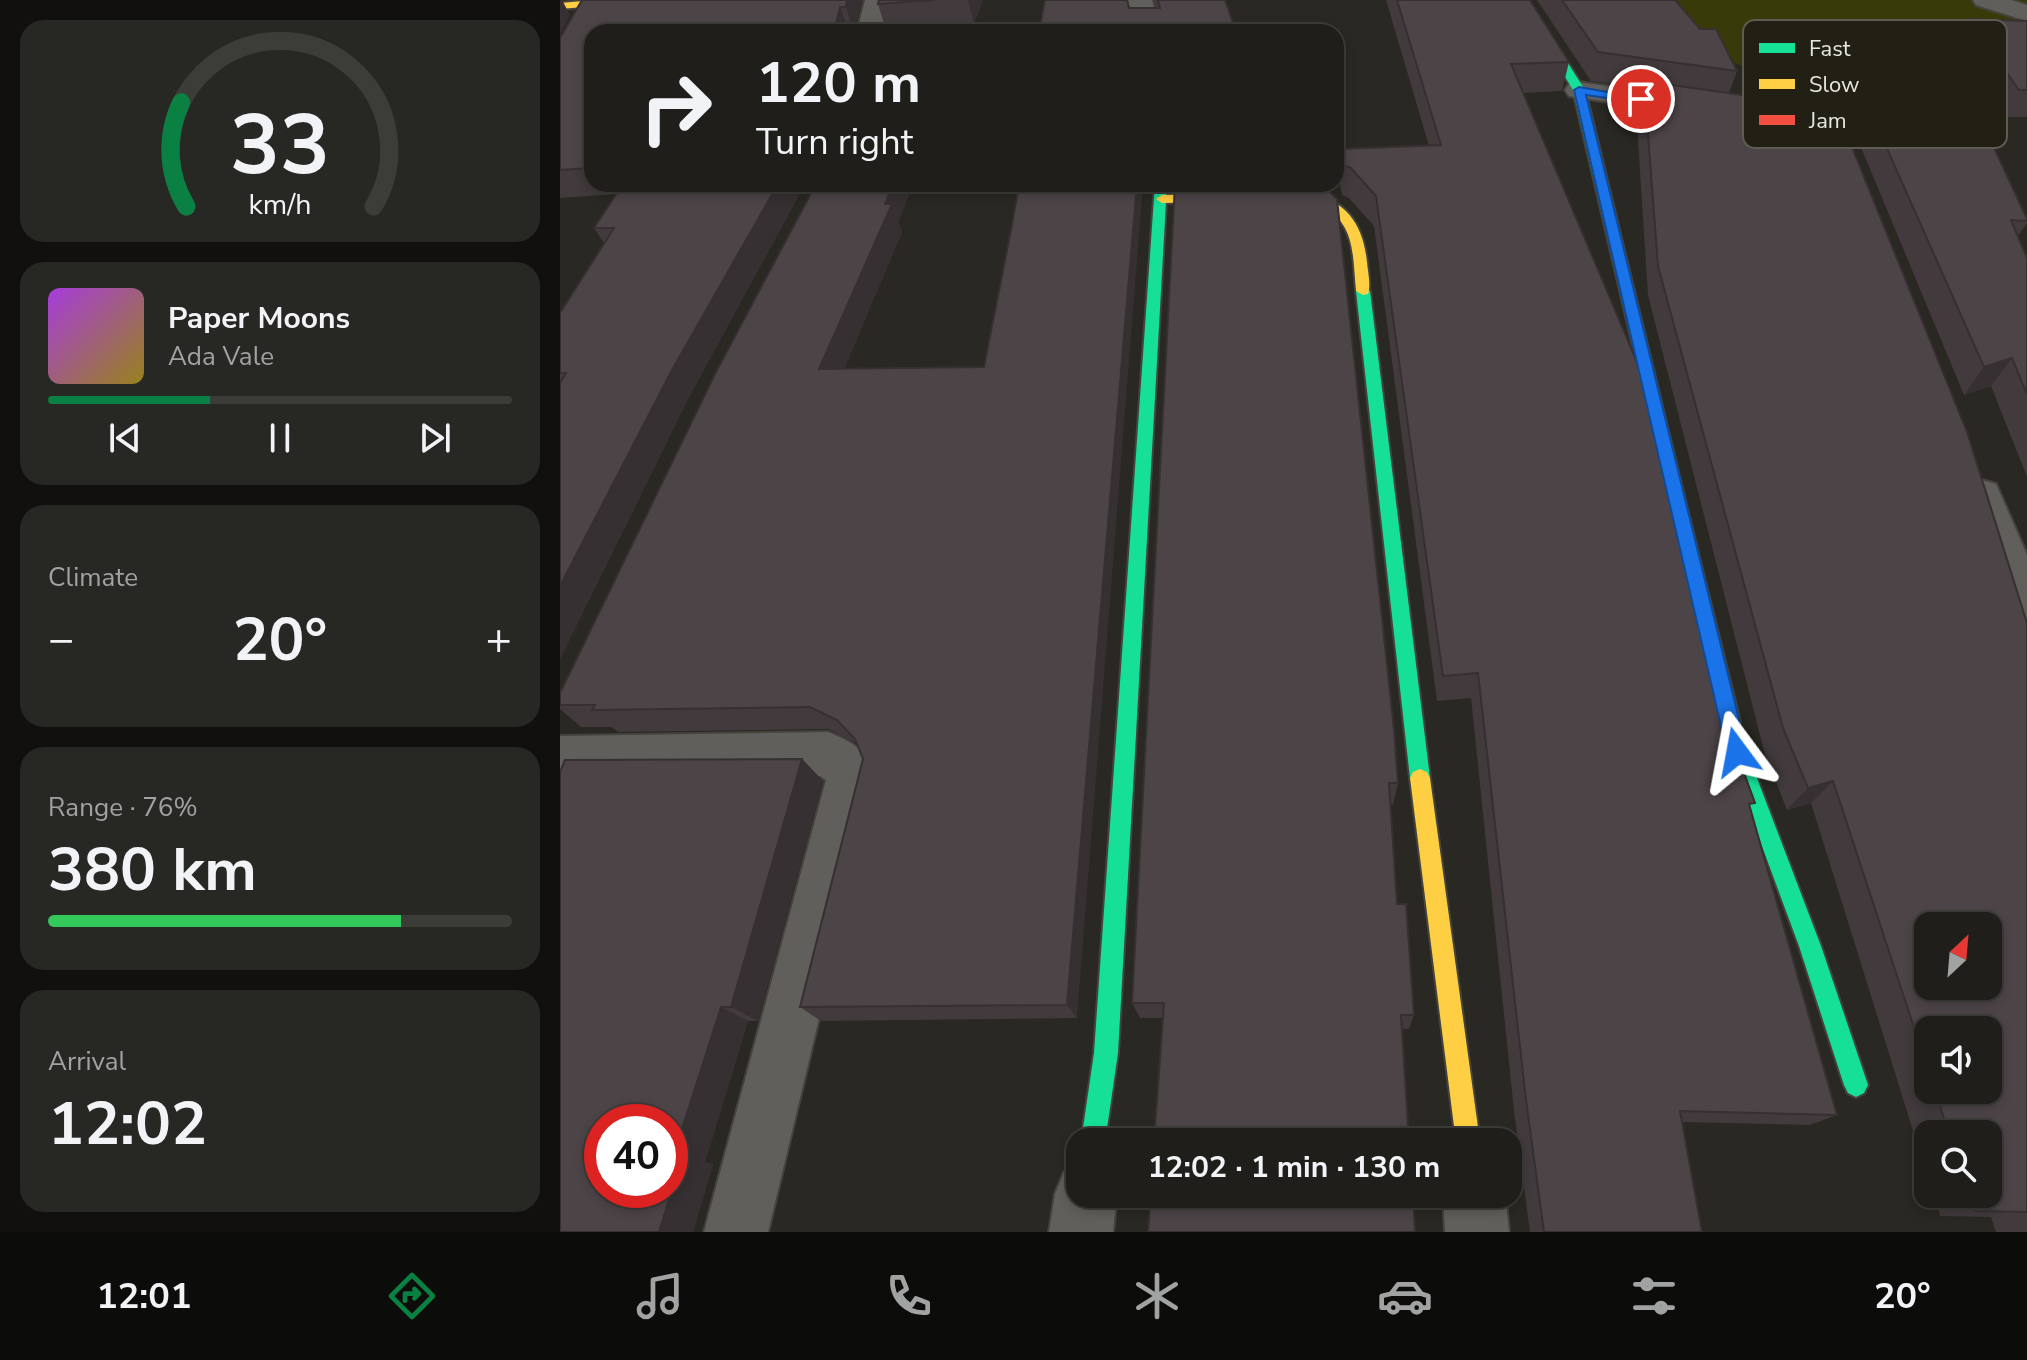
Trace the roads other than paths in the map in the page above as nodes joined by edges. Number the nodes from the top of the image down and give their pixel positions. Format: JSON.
{"nodes":[{"id":1,"x":631,"y":0,"type":"edge"},
{"id":2,"x":877,"y":0,"type":"edge"},
{"id":3,"x":1140,"y":0,"type":"edge"},
{"id":4,"x":1523,"y":0,"type":"edge"},
{"id":5,"x":1985,"y":0,"type":"edge"},
{"id":6,"x":592,"y":3,"type":"junction"},
{"id":7,"x":560,"y":6,"type":"edge"},
{"id":8,"x":2027,"y":13,"type":"edge"},
{"id":9,"x":872,"y":24,"type":"edge"},
{"id":10,"x":1145,"y":24,"type":"edge"},
{"id":11,"x":579,"y":28,"type":"edge"},
{"id":12,"x":1579,"y":90,"type":"junction"},
{"id":13,"x":1734,"y":113,"type":"edge"},
{"id":14,"x":1161,"y":192,"type":"edge"},
{"id":15,"x":1969,"y":463,"type":"edge"},
{"id":16,"x":2027,"y":608,"type":"edge"},
{"id":17,"x":560,"y":758,"type":"edge"},
{"id":18,"x":1856,"y":1085,"type":"dead end"},
{"id":19,"x":1095,"y":1128,"type":"edge"},
{"id":20,"x":1466,"y":1128,"type":"edge"},
{"id":21,"x":1084,"y":1208,"type":"edge"},
{"id":22,"x":1475,"y":1208,"type":"edge"},
{"id":23,"x":736,"y":1232,"type":"edge"},
{"id":24,"x":1081,"y":1232,"type":"edge"},
{"id":25,"x":1477,"y":1232,"type":"edge"}],
"edges":[{"from":1,"to":6,"type":"street"},
{"from":2,"to":9,"type":"street"},
{"from":3,"to":10,"type":"street"},
{"from":4,"to":12,"type":"street"},
{"from":5,"to":8,"type":"street"},
{"from":6,"to":7,"type":"street"},
{"from":6,"to":11,"type":"street"},
{"from":12,"to":13,"type":"street"},
{"from":12,"to":18,"type":"street"},
{"from":14,"to":19,"type":"street"},
{"from":14,"to":20,"type":"street"},
{"from":15,"to":16,"type":"street"},
{"from":17,"to":23,"type":"street"},
{"from":21,"to":24,"type":"street"},
{"from":22,"to":25,"type":"street"}]}
